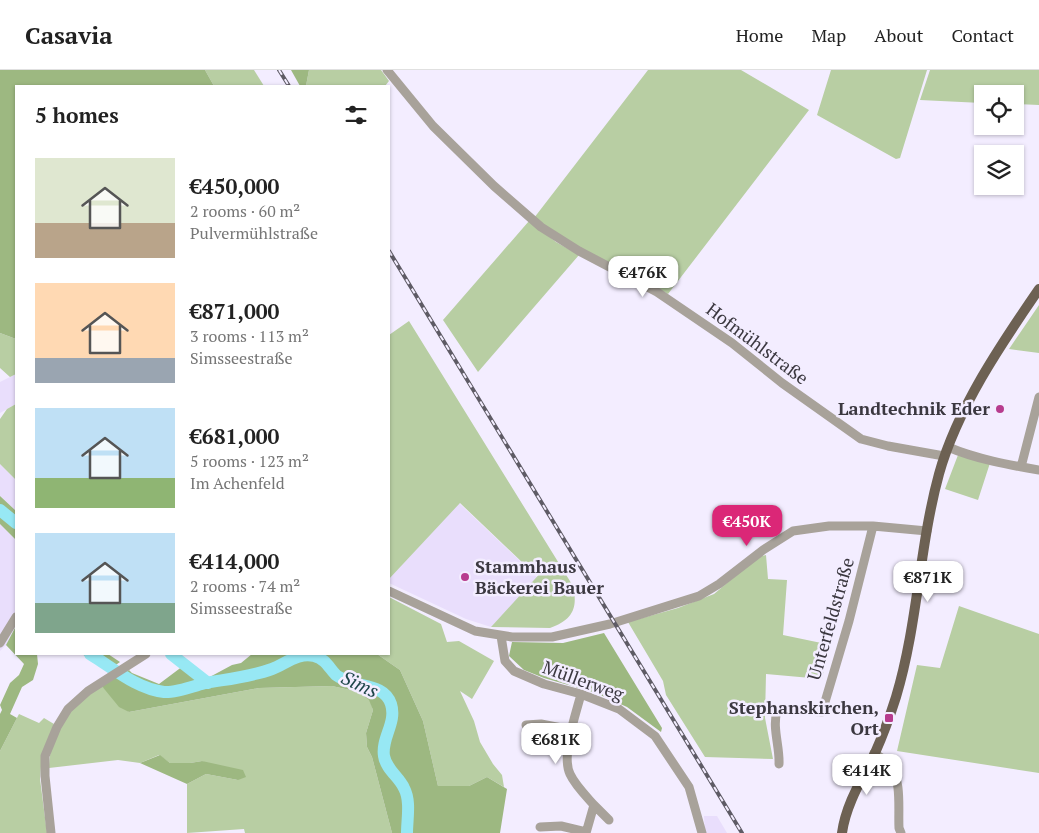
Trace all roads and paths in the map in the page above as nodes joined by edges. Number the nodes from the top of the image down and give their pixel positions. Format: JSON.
{"nodes":[{"id":1,"x":388,"y":70,"type":"edge"},
{"id":2,"x":1039,"y":289,"type":"edge"},
{"id":3,"x":1039,"y":398,"type":"edge"},
{"id":4,"x":946,"y":451,"type":"junction"},
{"id":5,"x":1021,"y":468,"type":"junction"},
{"id":6,"x":1039,"y":470,"type":"edge"},
{"id":7,"x":873,"y":526,"type":"junction"},
{"id":8,"x":927,"y":531,"type":"junction"},
{"id":9,"x":390,"y":591,"type":"edge"},
{"id":10,"x":15,"y":619,"type":"edge"},
{"id":11,"x":501,"y":636,"type":"junction"},
{"id":12,"x":0,"y":643,"type":"edge"},
{"id":13,"x":144,"y":655,"type":"edge"},
{"id":14,"x":581,"y":694,"type":"junction"},
{"id":15,"x":526,"y":725,"type":"dead end"},
{"id":16,"x":572,"y":730,"type":"junction"},
{"id":17,"x":874,"y":753,"type":"junction"},
{"id":18,"x":779,"y":764,"type":"dead end"},
{"id":19,"x":594,"y":805,"type":"junction"},
{"id":20,"x":609,"y":820,"type":"dead end"},
{"id":21,"x":540,"y":827,"type":"dead end"},
{"id":22,"x":586,"y":832,"type":"edge"},
{"id":23,"x":50,"y":833,"type":"edge"},
{"id":24,"x":702,"y":833,"type":"edge"},
{"id":25,"x":842,"y":833,"type":"edge"},
{"id":26,"x":901,"y":833,"type":"edge"}],
"edges":[{"from":1,"to":4,"type":"street","name":"Hofmühlstraße"},
{"from":2,"to":4,"type":"main road"},
{"from":3,"to":5,"type":"street"},
{"from":4,"to":5,"type":"street","name":"Hofmühlstraße"},
{"from":4,"to":8,"type":"main road"},
{"from":5,"to":6,"type":"street","name":"Hofmühlstraße"},
{"from":7,"to":8,"type":"street"},
{"from":7,"to":11,"type":"street"},
{"from":7,"to":18,"type":"street","name":"Unterfeldstraße"},
{"from":8,"to":17,"type":"main road"},
{"from":9,"to":11,"type":"street"},
{"from":10,"to":12,"type":"street"},
{"from":11,"to":14,"type":"street","name":"Müllerweg"},
{"from":13,"to":23,"type":"street"},
{"from":14,"to":16,"type":"street"},
{"from":14,"to":24,"type":"street","name":"Müllerweg"},
{"from":15,"to":16,"type":"street"},
{"from":16,"to":19,"type":"street"},
{"from":17,"to":25,"type":"main road"},
{"from":17,"to":26,"type":"street"},
{"from":19,"to":20,"type":"street"},
{"from":19,"to":22,"type":"street"},
{"from":21,"to":22,"type":"street"}]}
